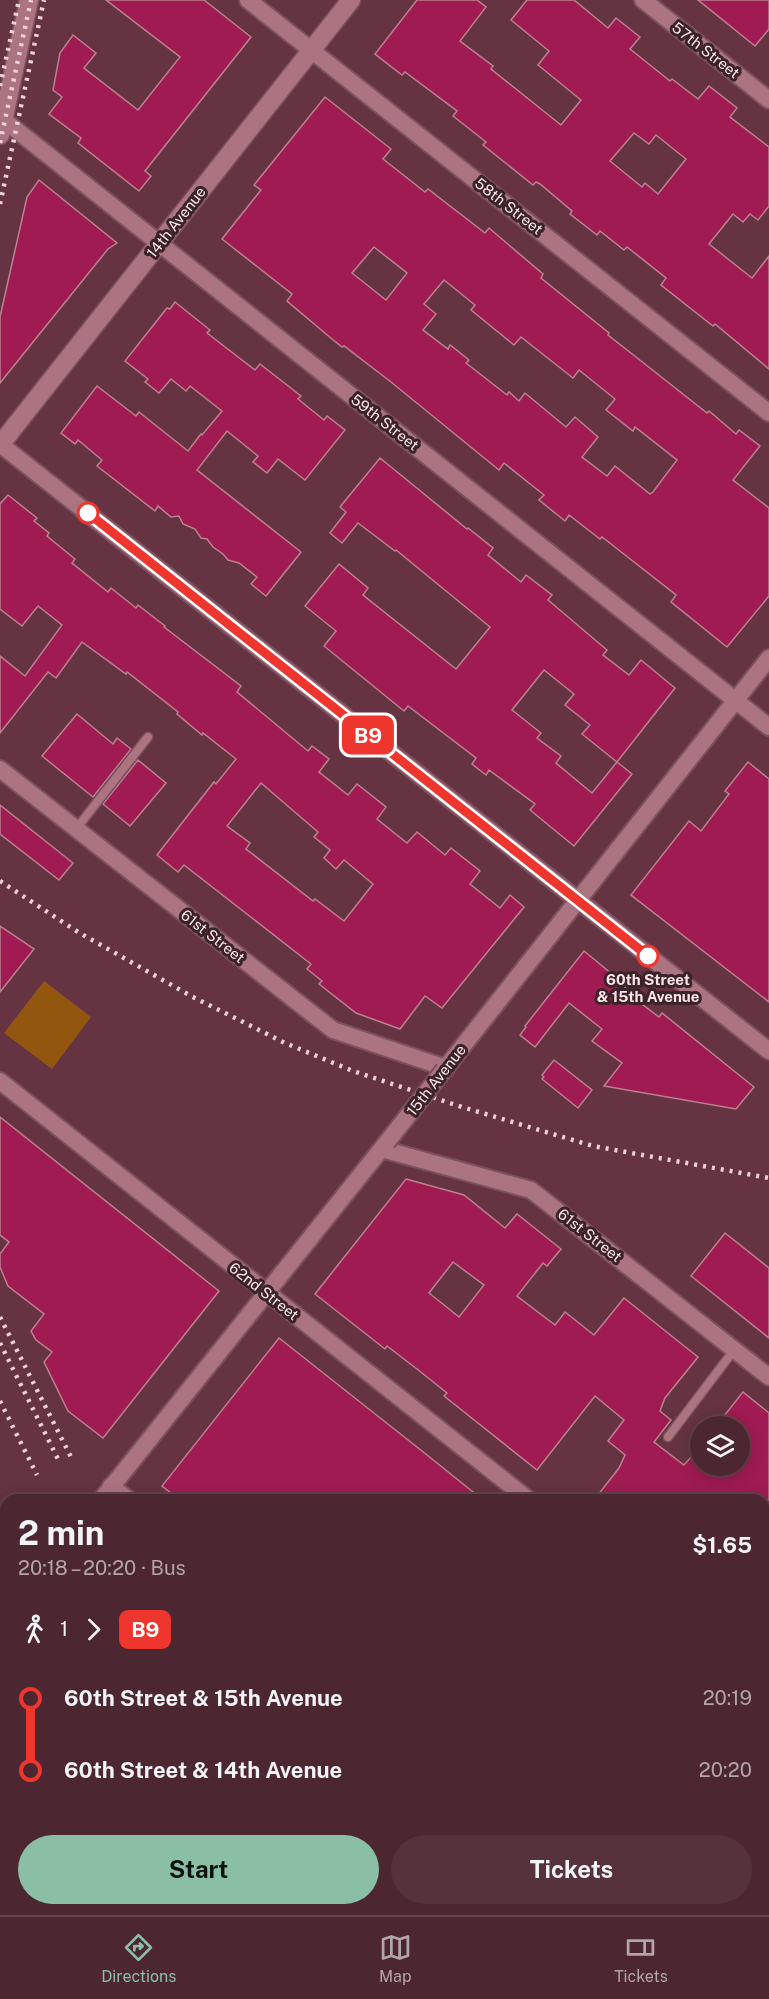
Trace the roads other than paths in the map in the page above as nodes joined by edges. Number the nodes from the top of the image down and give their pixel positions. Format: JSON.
{"nodes":[{"id":1,"x":29,"y":0,"type":"edge"},
{"id":2,"x":248,"y":0,"type":"edge"},
{"id":3,"x":351,"y":0,"type":"edge"},
{"id":4,"x":644,"y":0,"type":"edge"},
{"id":5,"x":312,"y":50,"type":"junction"},
{"id":6,"x":769,"y":100,"type":"edge"},
{"id":7,"x":1,"y":124,"type":"edge"},
{"id":8,"x":159,"y":244,"type":"junction"},
{"id":9,"x":769,"y":413,"type":"edge"},
{"id":10,"x":0,"y":444,"type":"edge"},
{"id":11,"x":769,"y":658,"type":"edge"},
{"id":12,"x":736,"y":701,"type":"junction"},
{"id":13,"x":769,"y":727,"type":"edge"},
{"id":14,"x":148,"y":737,"type":"dead end"},
{"id":15,"x":0,"y":770,"type":"edge"},
{"id":16,"x":76,"y":829,"type":"junction"},
{"id":17,"x":578,"y":900,"type":"junction"},
{"id":18,"x":769,"y":1051,"type":"edge"},
{"id":19,"x":445,"y":1069,"type":"junction"},
{"id":20,"x":0,"y":1081,"type":"edge"},
{"id":21,"x":385,"y":1146,"type":"junction"},
{"id":22,"x":267,"y":1293,"type":"junction"},
{"id":23,"x":734,"y":1350,"type":"junction"},
{"id":24,"x":769,"y":1377,"type":"edge"},
{"id":25,"x":668,"y":1437,"type":"dead end"},
{"id":26,"x":111,"y":1486,"type":"junction"},
{"id":27,"x":105,"y":1494,"type":"edge"},
{"id":28,"x":121,"y":1494,"type":"edge"},
{"id":29,"x":521,"y":1494,"type":"edge"}],
"edges":[{"from":1,"to":7,"type":"main road"},
{"from":2,"to":5,"type":"street","name":"58th Street"},
{"from":3,"to":5,"type":"main road","name":"14th Avenue"},
{"from":4,"to":6,"type":"street","name":"57th Street"},
{"from":5,"to":8,"type":"main road","name":"14th Avenue"},
{"from":5,"to":9,"type":"street","name":"58th Street"},
{"from":7,"to":8,"type":"street","name":"59th Street"},
{"from":8,"to":10,"type":"main road","name":"14th Avenue"},
{"from":8,"to":12,"type":"street","name":"59th Street"},
{"from":10,"to":17,"type":"street"},
{"from":11,"to":12,"type":"street","name":"15th Avenue"},
{"from":12,"to":13,"type":"street","name":"59th Street"},
{"from":12,"to":17,"type":"street","name":"15th Avenue"},
{"from":14,"to":16,"type":"lane"},
{"from":15,"to":16,"type":"street","name":"61st Street"},
{"from":16,"to":19,"type":"street","name":"61st Street"},
{"from":17,"to":18,"type":"street"},
{"from":17,"to":19,"type":"street","name":"15th Avenue"},
{"from":19,"to":21,"type":"street","name":"15th Avenue","bridge":true},
{"from":20,"to":22,"type":"street","name":"62nd Street"},
{"from":21,"to":22,"type":"street","name":"15th Avenue"},
{"from":21,"to":23,"type":"street","name":"61st Street"},
{"from":22,"to":26,"type":"street","name":"15th Avenue"},
{"from":22,"to":29,"type":"street","name":"62nd Street"},
{"from":23,"to":24,"type":"street","name":"61st Street"},
{"from":23,"to":25,"type":"lane"},
{"from":26,"to":27,"type":"street","name":"15th Avenue"},
{"from":26,"to":28,"type":"street"}]}
